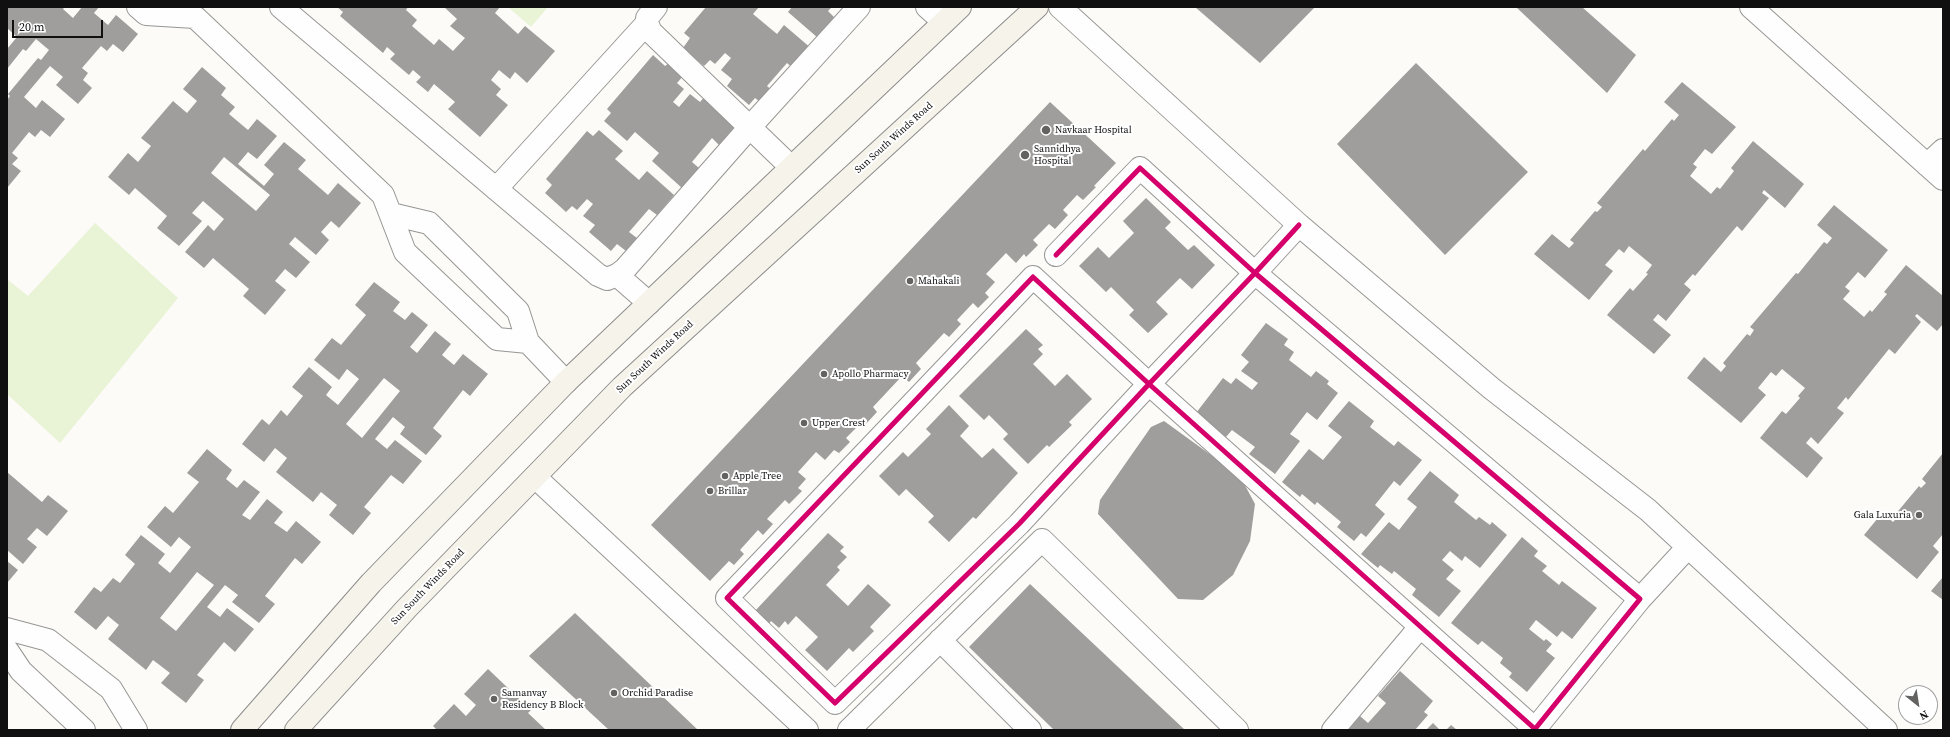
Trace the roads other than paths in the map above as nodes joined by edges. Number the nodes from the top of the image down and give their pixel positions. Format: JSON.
{"nodes":[{"id":1,"x":138,"y":7,"type":"edge"},
{"id":2,"x":281,"y":7,"type":"edge"},
{"id":3,"x":859,"y":7,"type":"edge"},
{"id":4,"x":927,"y":7,"type":"edge"},
{"id":5,"x":960,"y":7,"type":"edge"},
{"id":6,"x":1037,"y":7,"type":"edge"},
{"id":7,"x":1060,"y":7,"type":"edge"},
{"id":8,"x":1751,"y":7,"type":"edge"},
{"id":9,"x":652,"y":15,"type":"edge"},
{"id":10,"x":944,"y":22,"type":"junction"},
{"id":11,"x":750,"y":127,"type":"junction"},
{"id":12,"x":1943,"y":150,"type":"edge"},
{"id":13,"x":791,"y":167,"type":"junction"},
{"id":14,"x":1935,"y":172,"type":"edge"},
{"id":15,"x":496,"y":189,"type":"junction"},
{"id":16,"x":391,"y":214,"type":"junction"},
{"id":17,"x":1299,"y":225,"type":"junction"},
{"id":18,"x":1056,"y":255,"type":"dead end"},
{"id":19,"x":1255,"y":272,"type":"junction"},
{"id":20,"x":617,"y":275,"type":"junction"},
{"id":21,"x":649,"y":303,"type":"junction"},
{"id":22,"x":528,"y":342,"type":"junction"},
{"id":23,"x":566,"y":382,"type":"junction"},
{"id":24,"x":1149,"y":384,"type":"junction"},
{"id":25,"x":535,"y":477,"type":"junction"},
{"id":26,"x":1688,"y":547,"type":"junction"},
{"id":27,"x":1640,"y":599,"type":"junction"},
{"id":28,"x":1420,"y":627,"type":"junction"},
{"id":29,"x":7,"y":628,"type":"edge"},
{"id":30,"x":940,"y":640,"type":"junction"},
{"id":31,"x":7,"y":650,"type":"edge"},
{"id":32,"x":1534,"y":729,"type":"edge"},
{"id":33,"x":84,"y":730,"type":"edge"},
{"id":34,"x":136,"y":730,"type":"edge"},
{"id":35,"x":242,"y":730,"type":"edge"},
{"id":36,"x":296,"y":730,"type":"edge"},
{"id":37,"x":807,"y":730,"type":"edge"},
{"id":38,"x":849,"y":730,"type":"edge"},
{"id":39,"x":1030,"y":730,"type":"edge"},
{"id":40,"x":1237,"y":730,"type":"edge"},
{"id":41,"x":1334,"y":730,"type":"edge"},
{"id":42,"x":1886,"y":730,"type":"edge"}],
"edges":[{"from":1,"to":16,"type":"street"},
{"from":2,"to":15,"type":"street"},
{"from":3,"to":11,"type":"street"},
{"from":4,"to":10,"type":"street"},
{"from":5,"to":10,"type":"street"},
{"from":6,"to":25,"type":"street","name":"Sun South Winds Road"},
{"from":7,"to":17,"type":"street"},
{"from":8,"to":14,"type":"street"},
{"from":9,"to":11,"type":"street"},
{"from":9,"to":15,"type":"street"},
{"from":10,"to":13,"type":"street"},
{"from":11,"to":13,"type":"street"},
{"from":11,"to":20,"type":"street"},
{"from":12,"to":14,"type":"street"},
{"from":13,"to":21,"type":"street"},
{"from":15,"to":20,"type":"street"},
{"from":16,"to":22,"type":"street"},
{"from":16,"to":22,"type":"street"},
{"from":17,"to":19,"type":"street"},
{"from":17,"to":26,"type":"street"},
{"from":18,"to":19,"type":"street"},
{"from":19,"to":24,"type":"street"},
{"from":19,"to":27,"type":"street"},
{"from":20,"to":21,"type":"street"},
{"from":21,"to":23,"type":"street"},
{"from":22,"to":23,"type":"street"},
{"from":23,"to":35,"type":"street"},
{"from":24,"to":24,"type":"street"},
{"from":24,"to":28,"type":"street"},
{"from":25,"to":36,"type":"street","name":"Sun South Winds Road"},
{"from":25,"to":37,"type":"street"},
{"from":26,"to":27,"type":"street"},
{"from":26,"to":42,"type":"street"},
{"from":27,"to":32,"type":"street"},
{"from":28,"to":32,"type":"street"},
{"from":28,"to":41,"type":"street"},
{"from":29,"to":34,"type":"street"},
{"from":30,"to":38,"type":"street"},
{"from":30,"to":39,"type":"street"},
{"from":30,"to":40,"type":"street"},
{"from":31,"to":33,"type":"street"}]}
